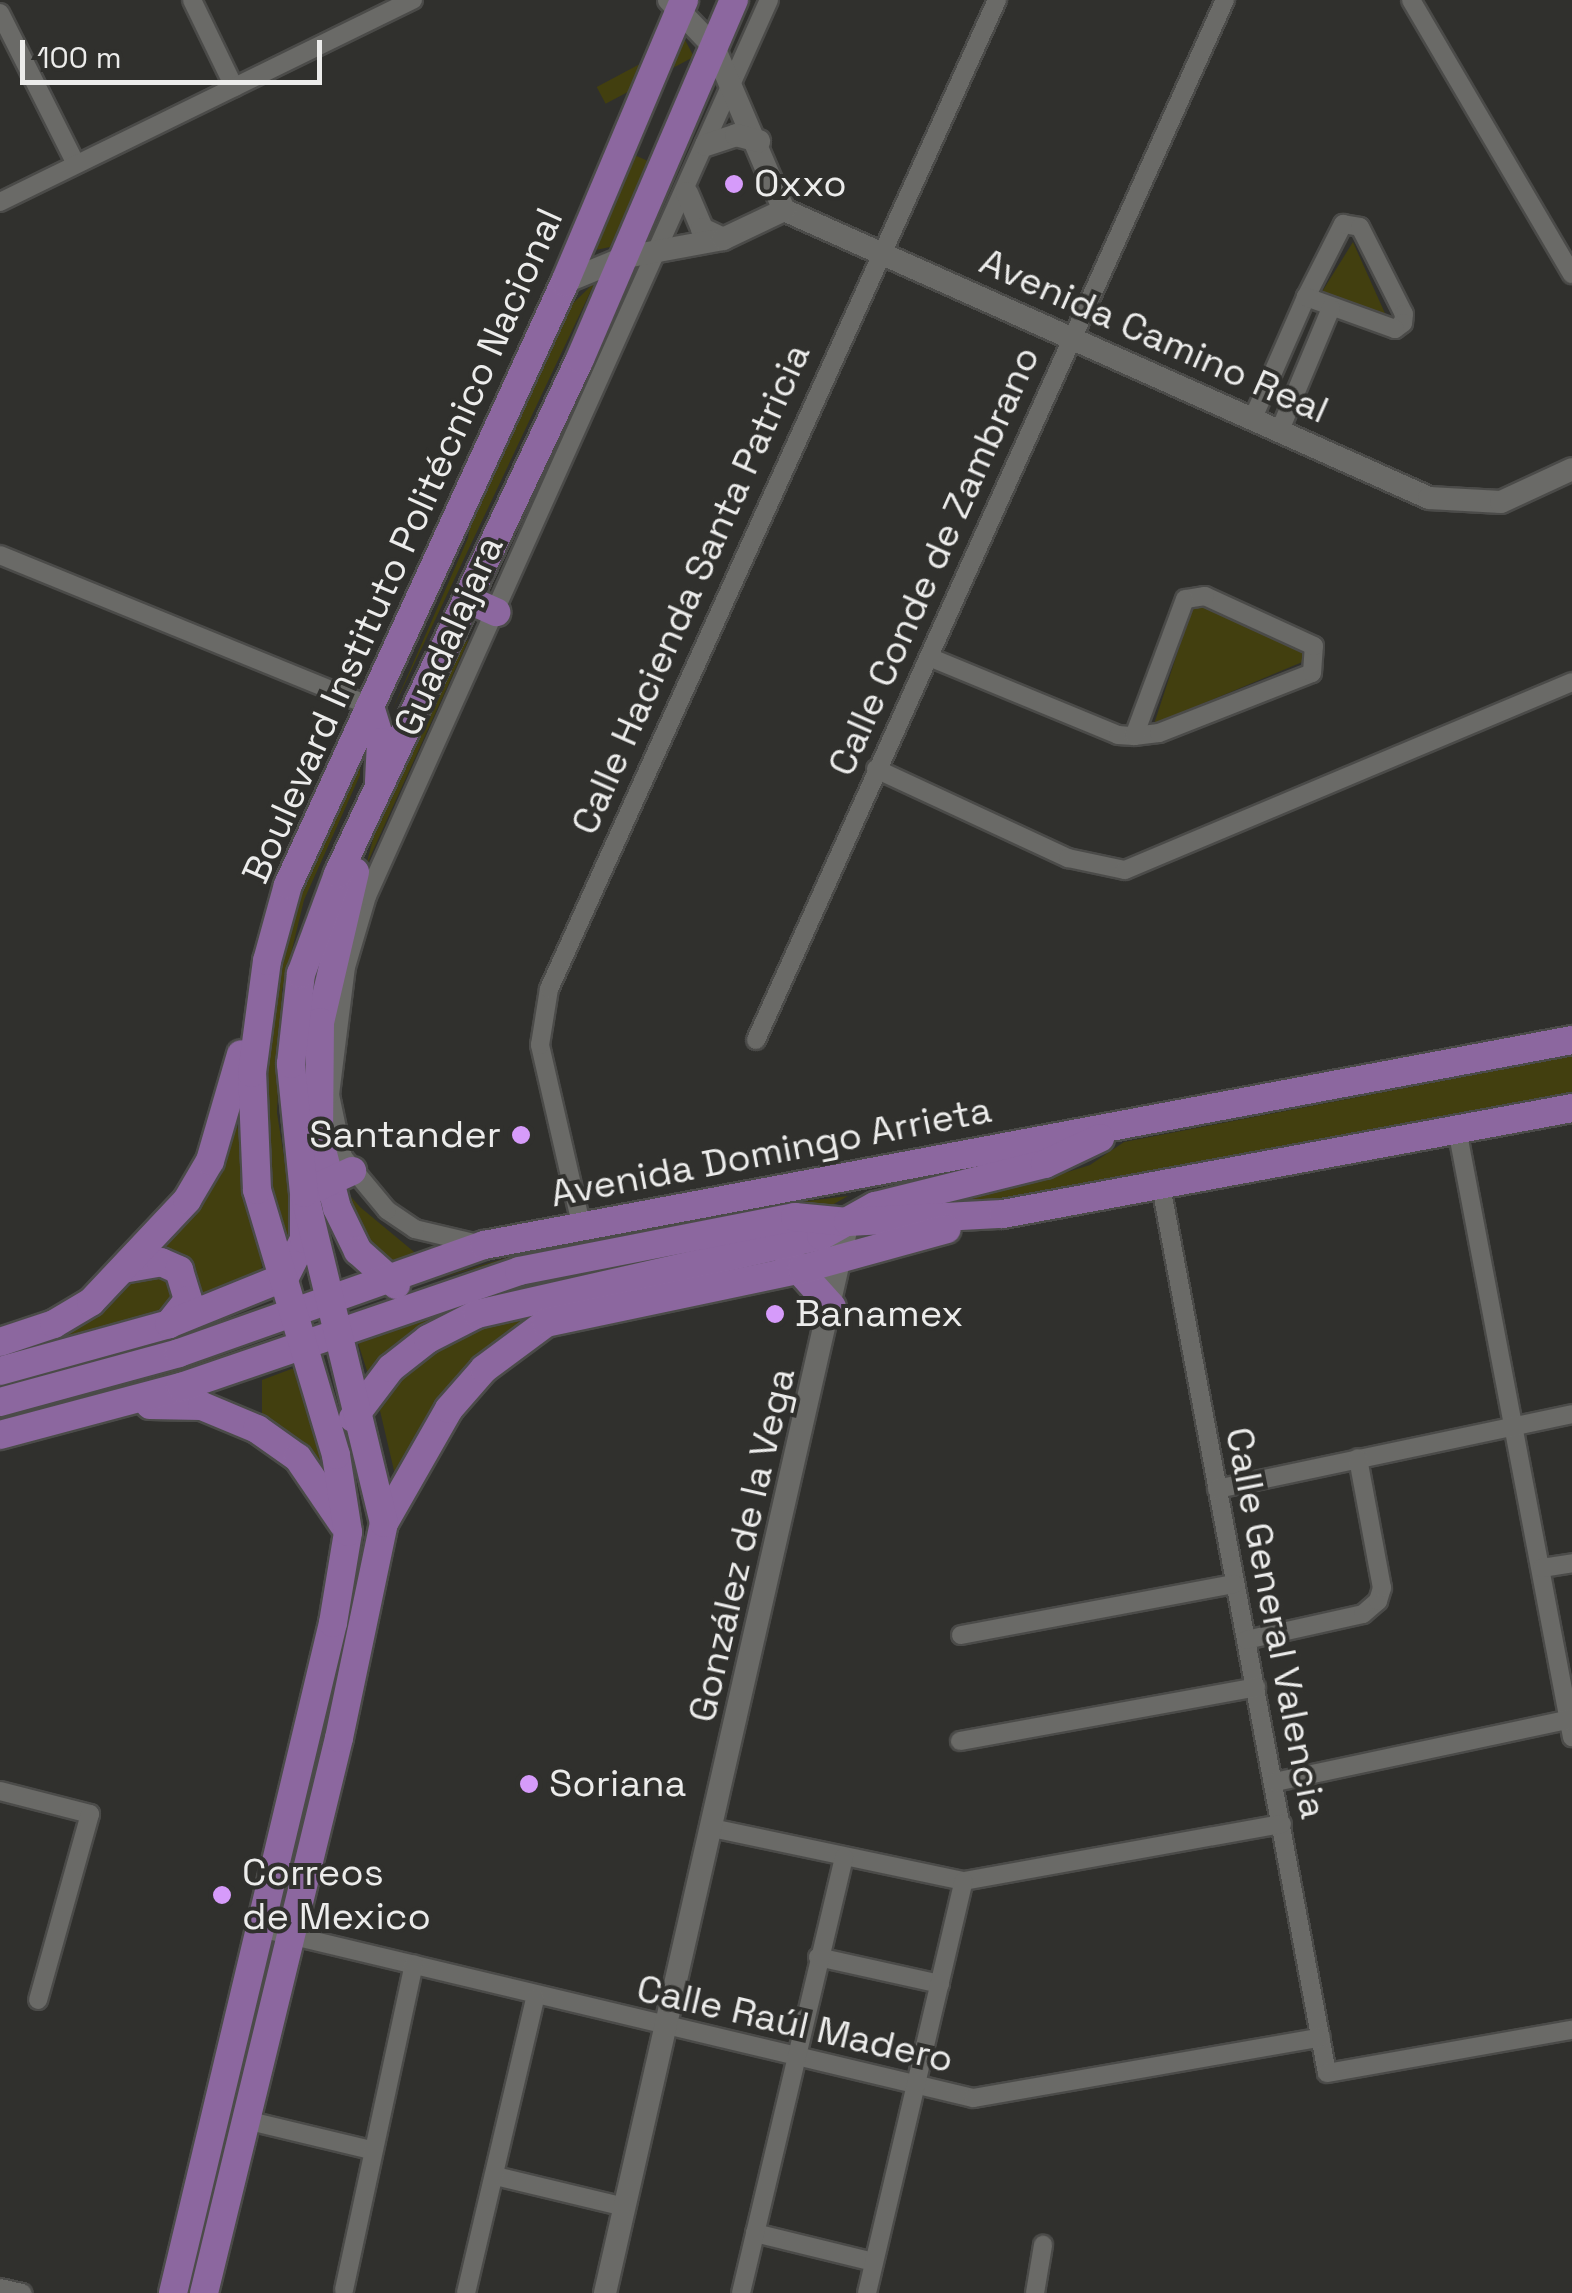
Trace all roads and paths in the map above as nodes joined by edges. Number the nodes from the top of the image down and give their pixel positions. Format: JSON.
{"nodes":[{"id":1,"x":192,"y":0,"type":"edge"},
{"id":2,"x":734,"y":0,"type":"edge"},
{"id":3,"x":769,"y":0,"type":"edge"},
{"id":4,"x":998,"y":0,"type":"edge"},
{"id":5,"x":1224,"y":0,"type":"edge"},
{"id":6,"x":1411,"y":0,"type":"edge"},
{"id":7,"x":402,"y":2,"type":"edge"},
{"id":8,"x":677,"y":5,"type":"edge"},
{"id":9,"x":0,"y":14,"type":"edge"},
{"id":10,"x":714,"y":46,"type":"junction"},
{"id":11,"x":732,"y":82,"type":"junction"},
{"id":12,"x":234,"y":86,"type":"junction"},
{"id":13,"x":759,"y":141,"type":"junction"},
{"id":14,"x":706,"y":146,"type":"junction"},
{"id":15,"x":76,"y":164,"type":"junction"},
{"id":16,"x":687,"y":193,"type":"junction"},
{"id":17,"x":0,"y":202,"type":"edge"},
{"id":18,"x":784,"y":210,"type":"junction"},
{"id":19,"x":724,"y":239,"type":"junction"},
{"id":20,"x":660,"y":250,"type":"junction"},
{"id":21,"x":882,"y":252,"type":"junction"},
{"id":22,"x":626,"y":257,"type":"junction"},
{"id":23,"x":1572,"y":274,"type":"edge"},
{"id":24,"x":564,"y":282,"type":"junction"},
{"id":25,"x":1306,"y":298,"type":"junction"},
{"id":26,"x":1331,"y":308,"type":"junction"},
{"id":27,"x":1069,"y":337,"type":"junction"},
{"id":28,"x":1254,"y":418,"type":"junction"},
{"id":29,"x":1280,"y":430,"type":"junction"},
{"id":30,"x":1572,"y":469,"type":"edge"},
{"id":31,"x":0,"y":555,"type":"edge"},
{"id":32,"x":469,"y":600,"type":"junction"},
{"id":33,"x":496,"y":612,"type":"junction"},
{"id":34,"x":929,"y":657,"type":"junction"},
{"id":35,"x":1572,"y":682,"type":"edge"},
{"id":36,"x":370,"y":706,"type":"junction"},
{"id":37,"x":1134,"y":736,"type":"junction"},
{"id":38,"x":876,"y":769,"type":"junction"},
{"id":39,"x":379,"y":797,"type":"junction"},
{"id":40,"x":352,"y":885,"type":"junction"},
{"id":41,"x":267,"y":961,"type":"junction"},
{"id":42,"x":756,"y":1040,"type":"dead end"},
{"id":43,"x":1572,"y":1040,"type":"edge"},
{"id":44,"x":1572,"y":1108,"type":"edge"},
{"id":45,"x":1123,"y":1125,"type":"junction"},
{"id":46,"x":1458,"y":1130,"type":"junction"},
{"id":47,"x":328,"y":1182,"type":"junction"},
{"id":48,"x":1160,"y":1186,"type":"junction"},
{"id":49,"x":1003,"y":1214,"type":"junction"},
{"id":50,"x":848,"y":1222,"type":"junction"},
{"id":51,"x":581,"y":1224,"type":"junction"},
{"id":52,"x":736,"y":1228,"type":"junction"},
{"id":53,"x":484,"y":1244,"type":"junction"},
{"id":54,"x":774,"y":1249,"type":"junction"},
{"id":55,"x":842,"y":1256,"type":"junction"},
{"id":56,"x":124,"y":1269,"type":"junction"},
{"id":57,"x":802,"y":1269,"type":"junction"},
{"id":58,"x":384,"y":1278,"type":"junction"},
{"id":59,"x":280,"y":1279,"type":"junction"},
{"id":60,"x":331,"y":1300,"type":"junction"},
{"id":61,"x":427,"y":1301,"type":"junction"},
{"id":62,"x":832,"y":1307,"type":"junction"},
{"id":63,"x":290,"y":1314,"type":"junction"},
{"id":64,"x":170,"y":1324,"type":"junction"},
{"id":65,"x":340,"y":1334,"type":"junction"},
{"id":66,"x":0,"y":1342,"type":"edge"},
{"id":67,"x":301,"y":1349,"type":"junction"},
{"id":68,"x":0,"y":1371,"type":"edge"},
{"id":69,"x":0,"y":1402,"type":"edge"},
{"id":70,"x":109,"y":1405,"type":"junction"},
{"id":71,"x":358,"y":1406,"type":"junction"},
{"id":72,"x":1572,"y":1414,"type":"edge"},
{"id":73,"x":1515,"y":1425,"type":"junction"},
{"id":74,"x":0,"y":1435,"type":"edge"},
{"id":75,"x":336,"y":1456,"type":"junction"},
{"id":76,"x":1358,"y":1458,"type":"junction"},
{"id":77,"x":1217,"y":1489,"type":"junction"},
{"id":78,"x":384,"y":1522,"type":"junction"},
{"id":79,"x":348,"y":1532,"type":"junction"},
{"id":80,"x":1572,"y":1562,"type":"edge"},
{"id":81,"x":1542,"y":1568,"type":"junction"},
{"id":82,"x":1234,"y":1584,"type":"junction"},
{"id":83,"x":961,"y":1635,"type":"dead end"},
{"id":84,"x":1246,"y":1640,"type":"junction"},
{"id":85,"x":1256,"y":1687,"type":"junction"},
{"id":86,"x":1571,"y":1725,"type":"edge"},
{"id":87,"x":960,"y":1741,"type":"dead end"},
{"id":88,"x":1275,"y":1782,"type":"junction"},
{"id":89,"x":0,"y":1791,"type":"edge"},
{"id":90,"x":1282,"y":1824,"type":"junction"},
{"id":91,"x":712,"y":1828,"type":"junction"},
{"id":92,"x":844,"y":1857,"type":"junction"},
{"id":93,"x":964,"y":1881,"type":"junction"},
{"id":94,"x":260,"y":1928,"type":"junction"},
{"id":95,"x":290,"y":1935,"type":"junction"},
{"id":96,"x":818,"y":1957,"type":"junction"},
{"id":97,"x":414,"y":1964,"type":"junction"},
{"id":98,"x":940,"y":1984,"type":"junction"},
{"id":99,"x":536,"y":1998,"type":"junction"},
{"id":100,"x":38,"y":2000,"type":"dead end"},
{"id":101,"x":665,"y":2028,"type":"junction"},
{"id":102,"x":1572,"y":2030,"type":"edge"},
{"id":103,"x":1322,"y":2036,"type":"junction"},
{"id":104,"x":792,"y":2056,"type":"junction"},
{"id":105,"x":916,"y":2086,"type":"junction"},
{"id":106,"x":246,"y":2120,"type":"junction"},
{"id":107,"x":371,"y":2150,"type":"junction"},
{"id":108,"x":496,"y":2176,"type":"junction"},
{"id":109,"x":624,"y":2207,"type":"junction"},
{"id":110,"x":755,"y":2233,"type":"junction"},
{"id":111,"x":1043,"y":2244,"type":"dead end"},
{"id":112,"x":874,"y":2262,"type":"junction"},
{"id":113,"x":0,"y":2288,"type":"edge"},
{"id":114,"x":344,"y":2290,"type":"dead end"},
{"id":115,"x":22,"y":2293,"type":"edge"},
{"id":116,"x":173,"y":2293,"type":"edge"},
{"id":117,"x":204,"y":2293,"type":"edge"},
{"id":118,"x":466,"y":2293,"type":"edge"},
{"id":119,"x":605,"y":2293,"type":"edge"},
{"id":120,"x":741,"y":2293,"type":"edge"},
{"id":121,"x":867,"y":2293,"type":"edge"},
{"id":122,"x":1035,"y":2293,"type":"edge"}],
"edges":[{"from":1,"to":12,"type":"street"},
{"from":2,"to":10,"type":"main road"},
{"from":3,"to":11,"type":"street","name":"Guadalajara"},
{"from":4,"to":21,"type":"street","name":"Calle Hacienda Santa Patricia"},
{"from":5,"to":27,"type":"street","name":"Calle Conde de Zambrano"},
{"from":6,"to":23,"type":"street"},
{"from":7,"to":12,"type":"street"},
{"from":8,"to":10,"type":"street"},
{"from":8,"to":24,"type":"main road","name":"Boulevard Instituto Politécnico Nacional"},
{"from":9,"to":15,"type":"street"},
{"from":10,"to":11,"type":"street"},
{"from":10,"to":22,"type":"main road"},
{"from":11,"to":13,"type":"street"},
{"from":11,"to":14,"type":"street","name":"Guadalajara"},
{"from":12,"to":15,"type":"street"},
{"from":13,"to":14,"type":"street"},
{"from":13,"to":18,"type":"street"},
{"from":14,"to":16,"type":"street","name":"Guadalajara"},
{"from":15,"to":17,"type":"street"},
{"from":16,"to":19,"type":"street"},
{"from":16,"to":20,"type":"street","name":"Guadalajara"},
{"from":18,"to":19,"type":"street"},
{"from":18,"to":21,"type":"street","name":"Avenida Camino Real"},
{"from":19,"to":20,"type":"street"},
{"from":20,"to":22,"type":"street"},
{"from":20,"to":33,"type":"street","name":"Guadalajara"},
{"from":21,"to":27,"type":"street","name":"Avenida Camino Real"},
{"from":21,"to":51,"type":"street","name":"Calle Hacienda Santa Patricia"},
{"from":22,"to":24,"type":"street"},
{"from":22,"to":32,"type":"main road"},
{"from":24,"to":36,"type":"main road","name":"Boulevard Instituto Politécnico Nacional"},
{"from":25,"to":26,"type":"street"},
{"from":25,"to":26,"type":"street"},
{"from":25,"to":28,"type":"street"},
{"from":26,"to":29,"type":"street"},
{"from":27,"to":28,"type":"street","name":"Avenida Camino Real"},
{"from":27,"to":34,"type":"street","name":"Calle Conde de Zambrano"},
{"from":28,"to":29,"type":"street","name":"Avenida Camino Real"},
{"from":29,"to":30,"type":"street","name":"Avenida Camino Real"},
{"from":31,"to":36,"type":"street"},
{"from":32,"to":33,"type":"main road"},
{"from":32,"to":39,"type":"main road"},
{"from":33,"to":40,"type":"street","name":"Guadalajara"},
{"from":34,"to":37,"type":"street"},
{"from":34,"to":38,"type":"street","name":"Calle Conde de Zambrano"},
{"from":35,"to":38,"type":"street"},
{"from":36,"to":39,"type":"main road"},
{"from":36,"to":41,"type":"main road","name":"Boulevard Instituto Politécnico Nacional"},
{"from":37,"to":37,"type":"street"},
{"from":38,"to":42,"type":"street","name":"Calle Conde de Zambrano"},
{"from":39,"to":40,"type":"main road","name":"Boulevard Instituto Politécnico Nacional"},
{"from":40,"to":47,"type":"street","name":"Guadalajara"},
{"from":40,"to":47,"type":"main road","name":"Boulevard Instituto Politécnico Nacional"},
{"from":41,"to":56,"type":"main road"},
{"from":41,"to":59,"type":"main road","name":"Boulevard Instituto Politécnico Nacional"},
{"from":43,"to":45,"type":"main road","name":"Avenida Domingo Arrieta"},
{"from":44,"to":46,"type":"main road","name":"Avenida Domingo Arrieta"},
{"from":45,"to":50,"type":"main road"},
{"from":45,"to":51,"type":"main road","name":"Avenida Domingo Arrieta"},
{"from":46,"to":48,"type":"main road","name":"Avenida Domingo Arrieta"},
{"from":46,"to":73,"type":"street"},
{"from":47,"to":53,"type":"street","name":"Guadalajara"},
{"from":47,"to":58,"type":"main road"},
{"from":47,"to":59,"type":"main road"},
{"from":47,"to":60,"type":"main road","name":"Boulevard Instituto Politécnico Nacional"},
{"from":48,"to":49,"type":"main road","name":"Avenida Domingo Arrieta"},
{"from":48,"to":77,"type":"street","name":"Calle General Valencia"},
{"from":49,"to":50,"type":"main road","name":"Avenida Domingo Arrieta"},
{"from":49,"to":55,"type":"main road"},
{"from":50,"to":52,"type":"main road","name":"Avenida Domingo Arrieta"},
{"from":50,"to":54,"type":"main road"},
{"from":50,"to":55,"type":"street","name":"González de la Vega"},
{"from":51,"to":53,"type":"main road","name":"Avenida Domingo Arrieta"},
{"from":52,"to":54,"type":"main road"},
{"from":52,"to":61,"type":"main road","name":"Avenida Domingo Arrieta"},
{"from":53,"to":58,"type":"main road","name":"Avenida Domingo Arrieta"},
{"from":54,"to":57,"type":"main road"},
{"from":54,"to":71,"type":"main road"},
{"from":55,"to":57,"type":"main road"},
{"from":55,"to":62,"type":"street","name":"González de la Vega"},
{"from":56,"to":64,"type":"main road"},
{"from":56,"to":66,"type":"main road"},
{"from":57,"to":62,"type":"main road"},
{"from":57,"to":78,"type":"main road"},
{"from":58,"to":60,"type":"main road","name":"Avenida Domingo Arrieta"},
{"from":58,"to":61,"type":"main road"},
{"from":59,"to":63,"type":"main road","name":"Boulevard Instituto Politécnico Nacional"},
{"from":59,"to":64,"type":"main road"},
{"from":60,"to":63,"type":"main road","name":"Avenida Domingo Arrieta"},
{"from":60,"to":65,"type":"main road","name":"Boulevard Instituto Politécnico Nacional"},
{"from":61,"to":65,"type":"main road","name":"Avenida Domingo Arrieta"},
{"from":62,"to":91,"type":"street","name":"González de la Vega"},
{"from":63,"to":67,"type":"main road","name":"Boulevard Instituto Politécnico Nacional"},
{"from":63,"to":69,"type":"main road","name":"Avenida Domingo Arrieta"},
{"from":64,"to":68,"type":"main road"},
{"from":65,"to":67,"type":"main road","name":"Avenida Domingo Arrieta"},
{"from":65,"to":71,"type":"main road","name":"Boulevard Instituto Politécnico Nacional"},
{"from":67,"to":70,"type":"main road","name":"Avenida Domingo Arrieta"},
{"from":67,"to":75,"type":"main road","name":"Boulevard Instituto Politécnico Nacional"},
{"from":70,"to":74,"type":"main road","name":"Avenida Domingo Arrieta"},
{"from":70,"to":79,"type":"main road"},
{"from":71,"to":75,"type":"main road"},
{"from":71,"to":78,"type":"main road","name":"Boulevard Instituto Politécnico Nacional"},
{"from":72,"to":73,"type":"street"},
{"from":73,"to":76,"type":"street"},
{"from":73,"to":81,"type":"street"},
{"from":75,"to":79,"type":"main road","name":"Boulevard Instituto Politécnico Nacional"},
{"from":76,"to":77,"type":"street"},
{"from":76,"to":84,"type":"street"},
{"from":77,"to":82,"type":"street","name":"Calle General Valencia"},
{"from":78,"to":95,"type":"main road"},
{"from":79,"to":94,"type":"main road","name":"Boulevard Instituto Politécnico Nacional"},
{"from":80,"to":81,"type":"street"},
{"from":81,"to":86,"type":"street"},
{"from":82,"to":83,"type":"street"},
{"from":82,"to":84,"type":"street","name":"Calle General Valencia"},
{"from":84,"to":85,"type":"street","name":"Calle General Valencia"},
{"from":85,"to":87,"type":"street"},
{"from":85,"to":88,"type":"street","name":"Calle General Valencia"},
{"from":86,"to":88,"type":"street"},
{"from":88,"to":90,"type":"street","name":"Calle General Valencia"},
{"from":89,"to":100,"type":"street"},
{"from":90,"to":93,"type":"street"},
{"from":90,"to":103,"type":"street","name":"Calle General Valencia"},
{"from":91,"to":92,"type":"street"},
{"from":91,"to":101,"type":"street","name":"González de la Vega"},
{"from":92,"to":93,"type":"street"},
{"from":92,"to":96,"type":"street"},
{"from":93,"to":98,"type":"street"},
{"from":94,"to":95,"type":"street","name":"Calle Raúl Madero"},
{"from":94,"to":116,"type":"main road","name":"Boulevard Instituto Politécnico Nacional"},
{"from":95,"to":97,"type":"street","name":"Calle Raúl Madero"},
{"from":95,"to":106,"type":"main road"},
{"from":96,"to":98,"type":"street"},
{"from":96,"to":104,"type":"street"},
{"from":97,"to":99,"type":"street","name":"Calle Raúl Madero"},
{"from":97,"to":107,"type":"street"},
{"from":98,"to":105,"type":"street"},
{"from":99,"to":101,"type":"street","name":"Calle Raúl Madero"},
{"from":99,"to":108,"type":"street"},
{"from":101,"to":104,"type":"street","name":"Calle Raúl Madero"},
{"from":101,"to":109,"type":"street","name":"González de la Vega"},
{"from":102,"to":103,"type":"street","name":"Calle General Valencia"},
{"from":103,"to":105,"type":"street","name":"Calle Raúl Madero"},
{"from":104,"to":105,"type":"street","name":"Calle Raúl Madero"},
{"from":104,"to":110,"type":"street"},
{"from":105,"to":112,"type":"street"},
{"from":106,"to":107,"type":"street"},
{"from":106,"to":117,"type":"main road"},
{"from":107,"to":114,"type":"street"},
{"from":108,"to":109,"type":"street"},
{"from":108,"to":118,"type":"street"},
{"from":109,"to":119,"type":"street","name":"González de la Vega"},
{"from":110,"to":112,"type":"street"},
{"from":110,"to":120,"type":"street"},
{"from":111,"to":122,"type":"street"},
{"from":112,"to":121,"type":"street"},
{"from":113,"to":115,"type":"street"}]}
